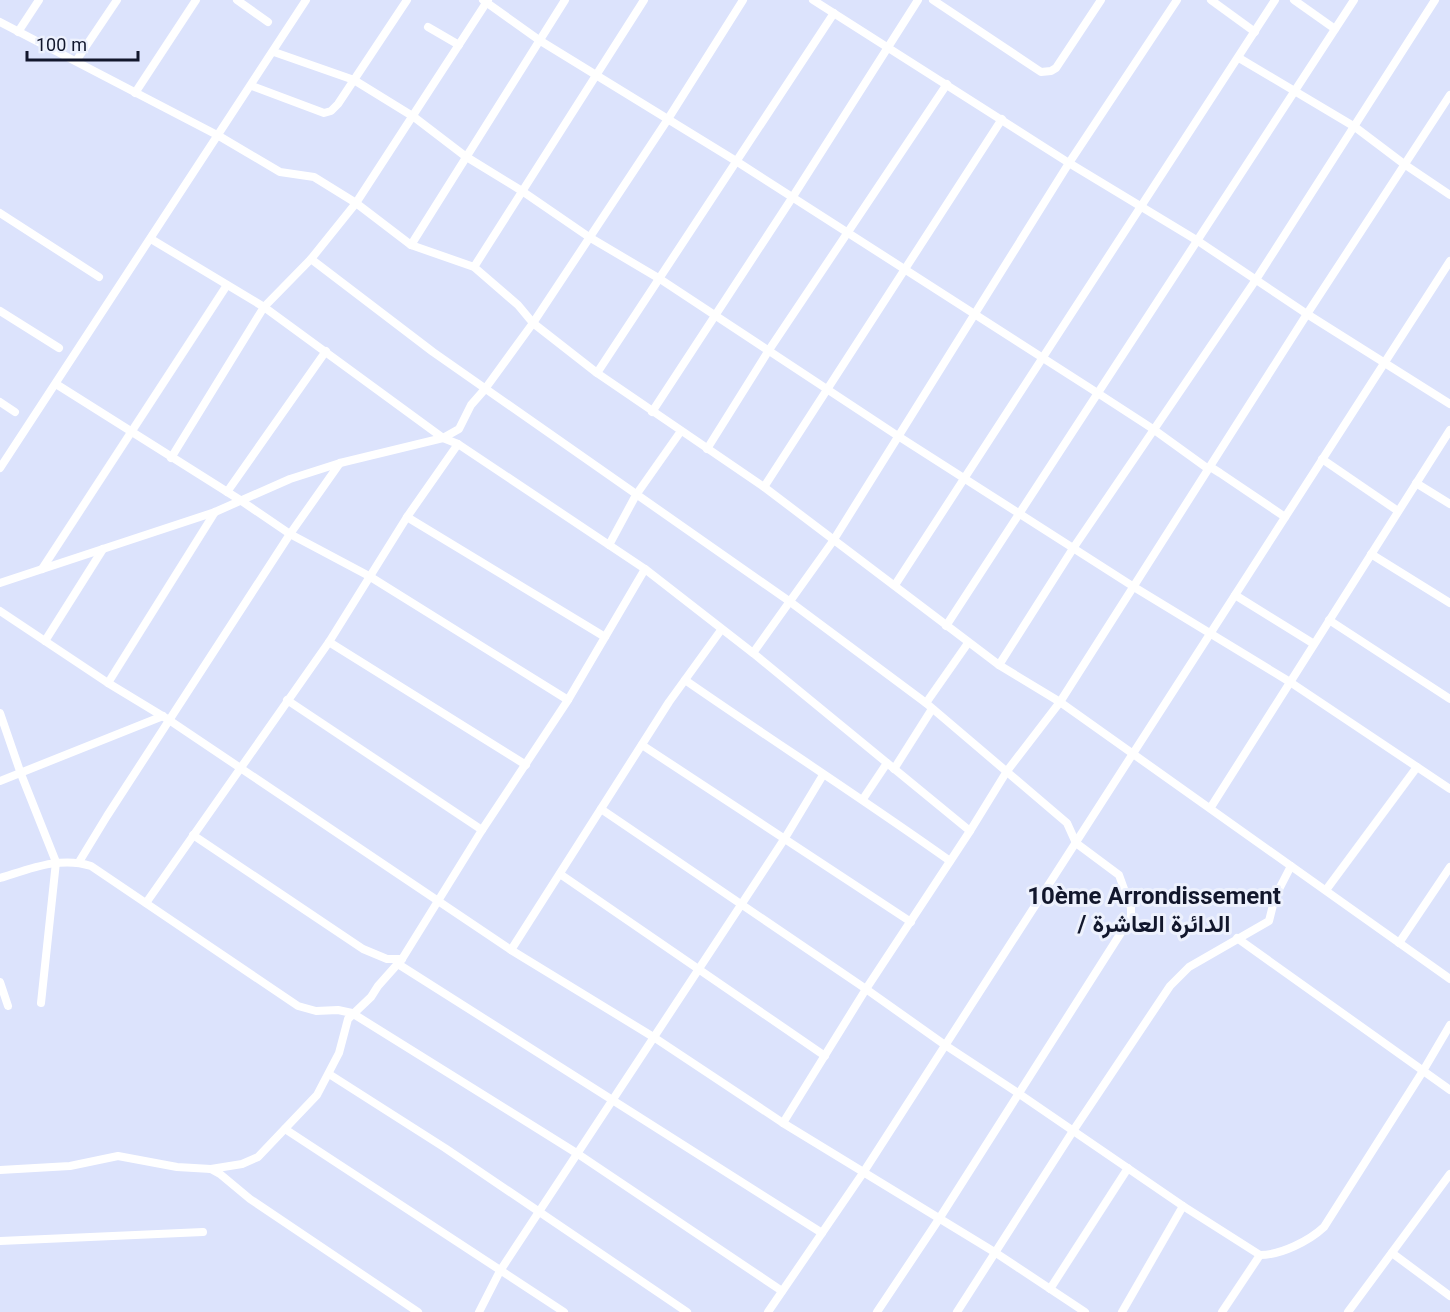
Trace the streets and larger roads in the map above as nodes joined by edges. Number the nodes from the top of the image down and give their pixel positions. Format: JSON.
{"nodes":[{"id":1,"x":39,"y":0,"type":"edge"},
{"id":2,"x":117,"y":0,"type":"edge"},
{"id":3,"x":196,"y":0,"type":"edge"},
{"id":4,"x":237,"y":0,"type":"edge"},
{"id":5,"x":306,"y":0,"type":"edge"},
{"id":6,"x":407,"y":0,"type":"edge"},
{"id":7,"x":565,"y":0,"type":"edge"},
{"id":8,"x":645,"y":0,"type":"edge"},
{"id":9,"x":743,"y":0,"type":"edge"},
{"id":10,"x":813,"y":0,"type":"edge"},
{"id":11,"x":918,"y":0,"type":"edge"},
{"id":12,"x":933,"y":0,"type":"edge"},
{"id":13,"x":1101,"y":0,"type":"edge"},
{"id":14,"x":1177,"y":0,"type":"edge"},
{"id":15,"x":1211,"y":0,"type":"edge"},
{"id":16,"x":1275,"y":0,"type":"edge"},
{"id":17,"x":1293,"y":0,"type":"edge"},
{"id":18,"x":1354,"y":0,"type":"edge"},
{"id":19,"x":1435,"y":0,"type":"edge"},
{"id":20,"x":486,"y":1,"type":"edge"},
{"id":21,"x":834,"y":13,"type":"junction"},
{"id":22,"x":0,"y":22,"type":"edge"},
{"id":23,"x":268,"y":22,"type":"dead end"},
{"id":24,"x":429,"y":27,"type":"dead end"},
{"id":25,"x":1335,"y":29,"type":"junction"},
{"id":26,"x":18,"y":32,"type":"junction"},
{"id":27,"x":1255,"y":32,"type":"junction"},
{"id":28,"x":539,"y":40,"type":"junction"},
{"id":29,"x":459,"y":45,"type":"junction"},
{"id":30,"x":888,"y":48,"type":"junction"},
{"id":31,"x":274,"y":52,"type":"junction"},
{"id":32,"x":1239,"y":58,"type":"junction"},
{"id":33,"x":76,"y":61,"type":"junction"},
{"id":34,"x":597,"y":74,"type":"junction"},
{"id":35,"x":354,"y":80,"type":"junction"},
{"id":36,"x":947,"y":84,"type":"junction"},
{"id":37,"x":252,"y":86,"type":"junction"},
{"id":38,"x":1293,"y":91,"type":"junction"},
{"id":39,"x":135,"y":93,"type":"junction"},
{"id":40,"x":1450,"y":95,"type":"edge"},
{"id":41,"x":414,"y":117,"type":"junction"},
{"id":42,"x":1002,"y":118,"type":"junction"},
{"id":43,"x":668,"y":119,"type":"junction"},
{"id":44,"x":1355,"y":127,"type":"junction"},
{"id":45,"x":219,"y":136,"type":"junction"},
{"id":46,"x":465,"y":156,"type":"junction"},
{"id":47,"x":736,"y":161,"type":"junction"},
{"id":48,"x":1069,"y":163,"type":"junction"},
{"id":49,"x":1404,"y":165,"type":"junction"},
{"id":50,"x":522,"y":191,"type":"junction"},
{"id":51,"x":1450,"y":195,"type":"edge"},
{"id":52,"x":792,"y":198,"type":"junction"},
{"id":53,"x":356,"y":203,"type":"junction"},
{"id":54,"x":1142,"y":206,"type":"junction"},
{"id":55,"x":0,"y":213,"type":"edge"},
{"id":56,"x":847,"y":232,"type":"junction"},
{"id":57,"x":589,"y":237,"type":"junction"},
{"id":58,"x":151,"y":238,"type":"junction"},
{"id":59,"x":1198,"y":241,"type":"junction"},
{"id":60,"x":411,"y":245,"type":"junction"},
{"id":61,"x":311,"y":259,"type":"junction"},
{"id":62,"x":1450,"y":261,"type":"edge"},
{"id":63,"x":474,"y":267,"type":"junction"},
{"id":64,"x":906,"y":270,"type":"junction"},
{"id":65,"x":99,"y":278,"type":"dead end"},
{"id":66,"x":660,"y":279,"type":"junction"},
{"id":67,"x":1257,"y":279,"type":"junction"},
{"id":68,"x":227,"y":285,"type":"junction"},
{"id":69,"x":264,"y":307,"type":"junction"},
{"id":70,"x":0,"y":310,"type":"edge"},
{"id":71,"x":974,"y":314,"type":"junction"},
{"id":72,"x":1307,"y":314,"type":"junction"},
{"id":73,"x":716,"y":317,"type":"junction"},
{"id":74,"x":533,"y":324,"type":"junction"},
{"id":75,"x":58,"y":348,"type":"dead end"},
{"id":76,"x":769,"y":350,"type":"junction"},
{"id":77,"x":326,"y":351,"type":"junction"},
{"id":78,"x":1044,"y":359,"type":"junction"},
{"id":79,"x":1384,"y":363,"type":"junction"},
{"id":80,"x":597,"y":373,"type":"junction"},
{"id":81,"x":56,"y":384,"type":"junction"},
{"id":82,"x":485,"y":389,"type":"junction"},
{"id":83,"x":827,"y":389,"type":"junction"},
{"id":84,"x":1096,"y":392,"type":"junction"},
{"id":85,"x":0,"y":402,"type":"edge"},
{"id":86,"x":1450,"y":404,"type":"edge"},
{"id":87,"x":15,"y":412,"type":"dead end"},
{"id":88,"x":652,"y":412,"type":"junction"},
{"id":89,"x":1153,"y":429,"type":"junction"},
{"id":90,"x":1450,"y":430,"type":"edge"},
{"id":91,"x":681,"y":431,"type":"junction"},
{"id":92,"x":131,"y":432,"type":"junction"},
{"id":93,"x":898,"y":436,"type":"junction"},
{"id":94,"x":443,"y":438,"type":"junction"},
{"id":95,"x":458,"y":444,"type":"junction"},
{"id":96,"x":707,"y":449,"type":"junction"},
{"id":97,"x":171,"y":458,"type":"junction"},
{"id":98,"x":1322,"y":459,"type":"junction"},
{"id":99,"x":340,"y":463,"type":"junction"},
{"id":100,"x":0,"y":468,"type":"edge"},
{"id":101,"x":1207,"y":468,"type":"junction"},
{"id":102,"x":966,"y":478,"type":"junction"},
{"id":103,"x":1416,"y":483,"type":"junction"},
{"id":104,"x":764,"y":487,"type":"junction"},
{"id":105,"x":227,"y":492,"type":"junction"},
{"id":106,"x":636,"y":495,"type":"junction"},
{"id":107,"x":240,"y":500,"type":"junction"},
{"id":108,"x":1450,"y":504,"type":"edge"},
{"id":109,"x":214,"y":512,"type":"junction"},
{"id":110,"x":1398,"y":512,"type":"junction"},
{"id":111,"x":1020,"y":514,"type":"junction"},
{"id":112,"x":406,"y":517,"type":"junction"},
{"id":113,"x":1285,"y":518,"type":"junction"},
{"id":114,"x":290,"y":534,"type":"junction"},
{"id":115,"x":832,"y":541,"type":"junction"},
{"id":116,"x":609,"y":545,"type":"junction"},
{"id":117,"x":1074,"y":547,"type":"junction"},
{"id":118,"x":103,"y":549,"type":"junction"},
{"id":119,"x":1371,"y":554,"type":"junction"},
{"id":120,"x":42,"y":569,"type":"junction"},
{"id":121,"x":645,"y":569,"type":"junction"},
{"id":122,"x":369,"y":576,"type":"junction"},
{"id":123,"x":0,"y":584,"type":"edge"},
{"id":124,"x":895,"y":585,"type":"junction"},
{"id":125,"x":1134,"y":587,"type":"junction"},
{"id":126,"x":1235,"y":595,"type":"junction"},
{"id":127,"x":789,"y":601,"type":"junction"},
{"id":128,"x":1450,"y":603,"type":"edge"},
{"id":129,"x":0,"y":611,"type":"edge"},
{"id":130,"x":1329,"y":620,"type":"junction"},
{"id":131,"x":946,"y":626,"type":"junction"},
{"id":132,"x":722,"y":630,"type":"junction"},
{"id":133,"x":1210,"y":634,"type":"junction"},
{"id":134,"x":604,"y":637,"type":"junction"},
{"id":135,"x":45,"y":641,"type":"junction"},
{"id":136,"x":329,"y":642,"type":"junction"},
{"id":137,"x":968,"y":643,"type":"junction"},
{"id":138,"x":1314,"y":644,"type":"junction"},
{"id":139,"x":753,"y":653,"type":"junction"},
{"id":140,"x":999,"y":665,"type":"junction"},
{"id":141,"x":685,"y":680,"type":"junction"},
{"id":142,"x":1290,"y":682,"type":"junction"},
{"id":143,"x":108,"y":683,"type":"junction"},
{"id":144,"x":1450,"y":699,"type":"edge"},
{"id":145,"x":288,"y":700,"type":"junction"},
{"id":146,"x":568,"y":700,"type":"junction"},
{"id":147,"x":1060,"y":702,"type":"junction"},
{"id":148,"x":929,"y":706,"type":"junction"},
{"id":149,"x":0,"y":713,"type":"edge"},
{"id":150,"x":166,"y":718,"type":"junction"},
{"id":151,"x":642,"y":745,"type":"junction"},
{"id":152,"x":1133,"y":753,"type":"junction"},
{"id":153,"x":887,"y":763,"type":"junction"},
{"id":154,"x":526,"y":765,"type":"junction"},
{"id":155,"x":1418,"y":767,"type":"junction"},
{"id":156,"x":240,"y":769,"type":"junction"},
{"id":157,"x":894,"y":769,"type":"junction"},
{"id":158,"x":1006,"y":771,"type":"junction"},
{"id":159,"x":21,"y":774,"type":"junction"},
{"id":160,"x":823,"y":775,"type":"junction"},
{"id":161,"x":0,"y":781,"type":"edge"},
{"id":162,"x":1450,"y":789,"type":"edge"},
{"id":163,"x":863,"y":800,"type":"junction"},
{"id":164,"x":1211,"y":807,"type":"junction"},
{"id":165,"x":601,"y":809,"type":"junction"},
{"id":166,"x":482,"y":830,"type":"junction"},
{"id":167,"x":970,"y":831,"type":"junction"},
{"id":168,"x":194,"y":835,"type":"junction"},
{"id":169,"x":785,"y":838,"type":"junction"},
{"id":170,"x":1076,"y":843,"type":"junction"},
{"id":171,"x":950,"y":861,"type":"junction"},
{"id":172,"x":56,"y":862,"type":"junction"},
{"id":173,"x":80,"y":862,"type":"junction"},
{"id":174,"x":1291,"y":866,"type":"junction"},
{"id":175,"x":1450,"y":867,"type":"edge"},
{"id":176,"x":560,"y":874,"type":"junction"},
{"id":177,"x":0,"y":878,"type":"edge"},
{"id":178,"x":1326,"y":890,"type":"junction"},
{"id":179,"x":438,"y":902,"type":"junction"},
{"id":180,"x":146,"y":903,"type":"junction"},
{"id":181,"x":741,"y":906,"type":"junction"},
{"id":182,"x":910,"y":922,"type":"junction"},
{"id":183,"x":1237,"y":938,"type":"junction"},
{"id":184,"x":1399,"y":943,"type":"junction"},
{"id":185,"x":511,"y":950,"type":"junction"},
{"id":186,"x":400,"y":962,"type":"junction"},
{"id":187,"x":699,"y":970,"type":"junction"},
{"id":188,"x":1450,"y":979,"type":"edge"},
{"id":189,"x":0,"y":982,"type":"edge"},
{"id":190,"x":866,"y":989,"type":"junction"},
{"id":191,"x":41,"y":1003,"type":"dead end"},
{"id":192,"x":8,"y":1006,"type":"dead end"},
{"id":193,"x":352,"y":1013,"type":"junction"},
{"id":194,"x":1450,"y":1025,"type":"edge"},
{"id":195,"x":655,"y":1038,"type":"junction"},
{"id":196,"x":945,"y":1046,"type":"junction"},
{"id":197,"x":825,"y":1056,"type":"junction"},
{"id":198,"x":1423,"y":1071,"type":"junction"},
{"id":199,"x":329,"y":1074,"type":"junction"},
{"id":200,"x":1450,"y":1090,"type":"edge"},
{"id":201,"x":1018,"y":1093,"type":"junction"},
{"id":202,"x":613,"y":1100,"type":"junction"},
{"id":203,"x":783,"y":1124,"type":"junction"},
{"id":204,"x":285,"y":1129,"type":"junction"},
{"id":205,"x":1073,"y":1131,"type":"junction"},
{"id":206,"x":578,"y":1154,"type":"junction"},
{"id":207,"x":1128,"y":1168,"type":"junction"},
{"id":208,"x":211,"y":1169,"type":"junction"},
{"id":209,"x":0,"y":1170,"type":"edge"},
{"id":210,"x":863,"y":1173,"type":"junction"},
{"id":211,"x":1450,"y":1174,"type":"edge"},
{"id":212,"x":1442,"y":1185,"type":"junction"},
{"id":213,"x":1450,"y":1191,"type":"edge"},
{"id":214,"x":1183,"y":1206,"type":"junction"},
{"id":215,"x":538,"y":1213,"type":"junction"},
{"id":216,"x":939,"y":1219,"type":"junction"},
{"id":217,"x":203,"y":1232,"type":"dead end"},
{"id":218,"x":822,"y":1233,"type":"junction"},
{"id":219,"x":0,"y":1241,"type":"edge"},
{"id":220,"x":996,"y":1253,"type":"junction"},
{"id":221,"x":1392,"y":1253,"type":"junction"},
{"id":222,"x":1260,"y":1256,"type":"junction"},
{"id":223,"x":501,"y":1271,"type":"junction"},
{"id":224,"x":1050,"y":1289,"type":"junction"},
{"id":225,"x":782,"y":1291,"type":"junction"},
{"id":226,"x":1450,"y":1296,"type":"edge"},
{"id":227,"x":418,"y":1312,"type":"edge"},
{"id":228,"x":479,"y":1312,"type":"edge"},
{"id":229,"x":564,"y":1312,"type":"edge"},
{"id":230,"x":687,"y":1312,"type":"edge"},
{"id":231,"x":768,"y":1312,"type":"edge"},
{"id":232,"x":877,"y":1312,"type":"edge"},
{"id":233,"x":957,"y":1312,"type":"edge"},
{"id":234,"x":1085,"y":1312,"type":"edge"},
{"id":235,"x":1122,"y":1312,"type":"edge"},
{"id":236,"x":1222,"y":1312,"type":"edge"},
{"id":237,"x":1348,"y":1312,"type":"edge"}],
"edges":[{"from":1,"to":26,"type":"street"},
{"from":2,"to":33,"type":"street"},
{"from":3,"to":39,"type":"street"},
{"from":4,"to":23,"type":"street"},
{"from":5,"to":31,"type":"street"},
{"from":6,"to":35,"type":"street"},
{"from":7,"to":28,"type":"street"},
{"from":8,"to":34,"type":"street"},
{"from":9,"to":43,"type":"street"},
{"from":10,"to":21,"type":"street"},
{"from":11,"to":30,"type":"street"},
{"from":12,"to":13,"type":"street"},
{"from":14,"to":48,"type":"street"},
{"from":15,"to":27,"type":"street"},
{"from":16,"to":27,"type":"street"},
{"from":17,"to":25,"type":"street"},
{"from":18,"to":25,"type":"street"},
{"from":19,"to":44,"type":"street"},
{"from":20,"to":28,"type":"street"},
{"from":20,"to":29,"type":"street"},
{"from":21,"to":30,"type":"street"},
{"from":21,"to":47,"type":"street"},
{"from":22,"to":26,"type":"street"},
{"from":24,"to":29,"type":"street"},
{"from":25,"to":38,"type":"street"},
{"from":26,"to":33,"type":"street"},
{"from":27,"to":32,"type":"street"},
{"from":28,"to":34,"type":"street"},
{"from":28,"to":46,"type":"street"},
{"from":29,"to":41,"type":"street"},
{"from":30,"to":36,"type":"street"},
{"from":30,"to":52,"type":"street"},
{"from":31,"to":35,"type":"street"},
{"from":31,"to":37,"type":"street"},
{"from":32,"to":38,"type":"street"},
{"from":32,"to":54,"type":"street"},
{"from":33,"to":39,"type":"street"},
{"from":34,"to":43,"type":"street"},
{"from":34,"to":50,"type":"street"},
{"from":35,"to":37,"type":"street"},
{"from":35,"to":41,"type":"street"},
{"from":36,"to":42,"type":"street"},
{"from":36,"to":56,"type":"street"},
{"from":37,"to":45,"type":"street"},
{"from":38,"to":44,"type":"street"},
{"from":38,"to":59,"type":"street"},
{"from":39,"to":45,"type":"street"},
{"from":40,"to":49,"type":"street"},
{"from":41,"to":46,"type":"street"},
{"from":41,"to":53,"type":"street"},
{"from":42,"to":48,"type":"street"},
{"from":42,"to":64,"type":"street"},
{"from":43,"to":47,"type":"street"},
{"from":43,"to":57,"type":"street"},
{"from":44,"to":49,"type":"street"},
{"from":44,"to":67,"type":"street"},
{"from":45,"to":53,"type":"street"},
{"from":45,"to":58,"type":"street"},
{"from":46,"to":50,"type":"street"},
{"from":46,"to":60,"type":"street"},
{"from":47,"to":52,"type":"street"},
{"from":47,"to":66,"type":"street"},
{"from":48,"to":54,"type":"street"},
{"from":48,"to":71,"type":"street"},
{"from":49,"to":51,"type":"street"},
{"from":49,"to":72,"type":"street"},
{"from":50,"to":57,"type":"street"},
{"from":50,"to":63,"type":"street"},
{"from":52,"to":56,"type":"street"},
{"from":52,"to":73,"type":"street"},
{"from":53,"to":60,"type":"street"},
{"from":53,"to":61,"type":"street"},
{"from":54,"to":59,"type":"street"},
{"from":54,"to":78,"type":"street"},
{"from":55,"to":65,"type":"street"},
{"from":56,"to":64,"type":"street"},
{"from":56,"to":76,"type":"street"},
{"from":57,"to":66,"type":"street"},
{"from":57,"to":74,"type":"street"},
{"from":58,"to":68,"type":"street"},
{"from":58,"to":81,"type":"street"},
{"from":59,"to":67,"type":"street"},
{"from":59,"to":84,"type":"street"},
{"from":60,"to":63,"type":"street"},
{"from":61,"to":69,"type":"street"},
{"from":61,"to":82,"type":"street"},
{"from":62,"to":79,"type":"street"},
{"from":63,"to":74,"type":"street"},
{"from":64,"to":71,"type":"street"},
{"from":64,"to":83,"type":"street"},
{"from":66,"to":73,"type":"street"},
{"from":66,"to":80,"type":"street"},
{"from":67,"to":72,"type":"street"},
{"from":67,"to":89,"type":"street"},
{"from":68,"to":69,"type":"street"},
{"from":68,"to":92,"type":"street"},
{"from":69,"to":77,"type":"street"},
{"from":69,"to":97,"type":"street"},
{"from":70,"to":75,"type":"street"},
{"from":71,"to":78,"type":"street"},
{"from":71,"to":93,"type":"street"},
{"from":72,"to":79,"type":"street"},
{"from":72,"to":101,"type":"street"},
{"from":73,"to":76,"type":"street"},
{"from":73,"to":88,"type":"street"},
{"from":74,"to":80,"type":"street"},
{"from":74,"to":82,"type":"street"},
{"from":76,"to":83,"type":"street"},
{"from":76,"to":96,"type":"street"},
{"from":77,"to":94,"type":"street"},
{"from":77,"to":105,"type":"street"},
{"from":78,"to":84,"type":"street"},
{"from":78,"to":102,"type":"street"},
{"from":79,"to":86,"type":"street"},
{"from":79,"to":98,"type":"street"},
{"from":80,"to":88,"type":"street"},
{"from":81,"to":92,"type":"street"},
{"from":81,"to":100,"type":"street"},
{"from":82,"to":94,"type":"street"},
{"from":82,"to":106,"type":"street"},
{"from":83,"to":93,"type":"street"},
{"from":83,"to":104,"type":"street"},
{"from":84,"to":89,"type":"street"},
{"from":84,"to":111,"type":"street"},
{"from":85,"to":87,"type":"street"},
{"from":88,"to":91,"type":"street"},
{"from":89,"to":101,"type":"street"},
{"from":89,"to":117,"type":"street"},
{"from":90,"to":103,"type":"street"},
{"from":91,"to":96,"type":"street"},
{"from":91,"to":106,"type":"street"},
{"from":92,"to":97,"type":"street"},
{"from":92,"to":120,"type":"street"},
{"from":93,"to":102,"type":"street"},
{"from":93,"to":115,"type":"street"},
{"from":94,"to":95,"type":"street"},
{"from":94,"to":99,"type":"street"},
{"from":95,"to":112,"type":"street"},
{"from":95,"to":116,"type":"street"},
{"from":96,"to":104,"type":"street"},
{"from":97,"to":105,"type":"street"},
{"from":98,"to":110,"type":"street"},
{"from":98,"to":113,"type":"street"},
{"from":99,"to":107,"type":"street"},
{"from":99,"to":114,"type":"street"},
{"from":101,"to":113,"type":"street"},
{"from":101,"to":125,"type":"street"},
{"from":102,"to":111,"type":"street"},
{"from":102,"to":124,"type":"street"},
{"from":103,"to":108,"type":"street"},
{"from":103,"to":110,"type":"street"},
{"from":104,"to":115,"type":"street"},
{"from":105,"to":107,"type":"street"},
{"from":106,"to":116,"type":"street"},
{"from":106,"to":127,"type":"street"},
{"from":107,"to":109,"type":"street"},
{"from":107,"to":114,"type":"street"},
{"from":109,"to":118,"type":"street"},
{"from":109,"to":143,"type":"street"},
{"from":110,"to":119,"type":"street"},
{"from":111,"to":117,"type":"street"},
{"from":111,"to":131,"type":"street"},
{"from":112,"to":122,"type":"street"},
{"from":112,"to":134,"type":"street"},
{"from":113,"to":126,"type":"street"},
{"from":114,"to":122,"type":"street"},
{"from":114,"to":150,"type":"street"},
{"from":115,"to":124,"type":"street"},
{"from":115,"to":127,"type":"street"},
{"from":116,"to":121,"type":"street"},
{"from":117,"to":125,"type":"street"},
{"from":117,"to":140,"type":"street"},
{"from":118,"to":120,"type":"street"},
{"from":118,"to":135,"type":"street"},
{"from":119,"to":128,"type":"street"},
{"from":119,"to":130,"type":"street"},
{"from":120,"to":123,"type":"street"},
{"from":121,"to":132,"type":"street"},
{"from":121,"to":134,"type":"street"},
{"from":122,"to":136,"type":"street"},
{"from":122,"to":146,"type":"street"},
{"from":124,"to":131,"type":"street"},
{"from":125,"to":133,"type":"street"},
{"from":125,"to":147,"type":"street"},
{"from":126,"to":133,"type":"street"},
{"from":126,"to":138,"type":"street"},
{"from":127,"to":139,"type":"street"},
{"from":127,"to":148,"type":"street"},
{"from":129,"to":135,"type":"street"},
{"from":130,"to":138,"type":"street"},
{"from":130,"to":144,"type":"street"},
{"from":131,"to":137,"type":"street"},
{"from":132,"to":139,"type":"street"},
{"from":132,"to":141,"type":"street"},
{"from":133,"to":142,"type":"street"},
{"from":133,"to":152,"type":"street"},
{"from":134,"to":146,"type":"street"},
{"from":135,"to":143,"type":"street"},
{"from":136,"to":145,"type":"street"},
{"from":136,"to":154,"type":"street"},
{"from":137,"to":140,"type":"street"},
{"from":137,"to":148,"type":"street"},
{"from":138,"to":142,"type":"street"},
{"from":139,"to":153,"type":"street"},
{"from":140,"to":147,"type":"street"},
{"from":141,"to":151,"type":"street"},
{"from":141,"to":160,"type":"street"},
{"from":142,"to":155,"type":"street"},
{"from":142,"to":164,"type":"street"},
{"from":143,"to":150,"type":"street"},
{"from":145,"to":156,"type":"street"},
{"from":145,"to":166,"type":"street"},
{"from":146,"to":154,"type":"street"},
{"from":147,"to":152,"type":"street"},
{"from":147,"to":158,"type":"street"},
{"from":148,"to":157,"type":"street"},
{"from":148,"to":158,"type":"street"},
{"from":149,"to":159,"type":"street"},
{"from":150,"to":156,"type":"street"},
{"from":150,"to":159,"type":"street"},
{"from":150,"to":173,"type":"street"},
{"from":151,"to":165,"type":"street"},
{"from":151,"to":169,"type":"street"},
{"from":152,"to":164,"type":"street"},
{"from":152,"to":170,"type":"street"},
{"from":153,"to":157,"type":"street"},
{"from":153,"to":163,"type":"street"},
{"from":154,"to":166,"type":"street"},
{"from":155,"to":162,"type":"street"},
{"from":155,"to":178,"type":"street"},
{"from":156,"to":168,"type":"street"},
{"from":156,"to":179,"type":"street"},
{"from":157,"to":167,"type":"street"},
{"from":158,"to":167,"type":"street"},
{"from":158,"to":170,"type":"street"},
{"from":159,"to":161,"type":"street"},
{"from":159,"to":172,"type":"street"},
{"from":160,"to":163,"type":"street"},
{"from":160,"to":169,"type":"street"},
{"from":163,"to":171,"type":"street"},
{"from":164,"to":174,"type":"street"},
{"from":165,"to":176,"type":"street"},
{"from":165,"to":181,"type":"street"},
{"from":166,"to":179,"type":"street"},
{"from":167,"to":171,"type":"street"},
{"from":168,"to":180,"type":"street"},
{"from":168,"to":186,"type":"street"},
{"from":169,"to":181,"type":"street"},
{"from":169,"to":182,"type":"street"},
{"from":170,"to":196,"type":"street"},
{"from":170,"to":201,"type":"street"},
{"from":171,"to":182,"type":"street"},
{"from":172,"to":173,"type":"street"},
{"from":172,"to":177,"type":"street"},
{"from":172,"to":191,"type":"street"},
{"from":173,"to":180,"type":"street"},
{"from":174,"to":178,"type":"street"},
{"from":174,"to":183,"type":"street"},
{"from":175,"to":184,"type":"street"},
{"from":176,"to":185,"type":"street"},
{"from":176,"to":187,"type":"street"},
{"from":178,"to":184,"type":"street"},
{"from":179,"to":185,"type":"street"},
{"from":179,"to":186,"type":"street"},
{"from":180,"to":193,"type":"street"},
{"from":181,"to":187,"type":"street"},
{"from":181,"to":190,"type":"street"},
{"from":182,"to":190,"type":"street"},
{"from":183,"to":198,"type":"street"},
{"from":183,"to":205,"type":"street"},
{"from":184,"to":188,"type":"street"},
{"from":185,"to":195,"type":"street"},
{"from":186,"to":193,"type":"street"},
{"from":186,"to":202,"type":"street"},
{"from":187,"to":195,"type":"street"},
{"from":187,"to":197,"type":"street"},
{"from":189,"to":192,"type":"street"},
{"from":190,"to":196,"type":"street"},
{"from":190,"to":197,"type":"street"},
{"from":193,"to":199,"type":"street"},
{"from":193,"to":206,"type":"street"},
{"from":194,"to":198,"type":"street"},
{"from":195,"to":202,"type":"street"},
{"from":195,"to":203,"type":"street"},
{"from":196,"to":201,"type":"street"},
{"from":196,"to":210,"type":"street"},
{"from":197,"to":203,"type":"street"},
{"from":198,"to":200,"type":"street"},
{"from":198,"to":222,"type":"street"},
{"from":199,"to":204,"type":"street"},
{"from":199,"to":215,"type":"street"},
{"from":201,"to":205,"type":"street"},
{"from":201,"to":216,"type":"street"},
{"from":202,"to":206,"type":"street"},
{"from":202,"to":218,"type":"street"},
{"from":203,"to":210,"type":"street"},
{"from":204,"to":208,"type":"street"},
{"from":204,"to":223,"type":"street"},
{"from":205,"to":207,"type":"street"},
{"from":205,"to":220,"type":"street"},
{"from":206,"to":215,"type":"street"},
{"from":206,"to":225,"type":"street"},
{"from":207,"to":214,"type":"street"},
{"from":207,"to":224,"type":"street"},
{"from":208,"to":209,"type":"street"},
{"from":208,"to":227,"type":"street"},
{"from":210,"to":216,"type":"street"},
{"from":210,"to":218,"type":"street"},
{"from":211,"to":212,"type":"street"},
{"from":212,"to":213,"type":"street"},
{"from":212,"to":221,"type":"street"},
{"from":214,"to":222,"type":"street"},
{"from":214,"to":235,"type":"street"},
{"from":215,"to":223,"type":"street"},
{"from":215,"to":230,"type":"street"},
{"from":216,"to":220,"type":"street"},
{"from":216,"to":232,"type":"street"},
{"from":217,"to":219,"type":"street"},
{"from":218,"to":225,"type":"street"},
{"from":220,"to":224,"type":"street"},
{"from":220,"to":233,"type":"street"},
{"from":221,"to":226,"type":"street"},
{"from":221,"to":237,"type":"street"},
{"from":222,"to":236,"type":"street"},
{"from":223,"to":228,"type":"street"},
{"from":223,"to":229,"type":"street"},
{"from":224,"to":234,"type":"street"},
{"from":225,"to":231,"type":"street"}]}
